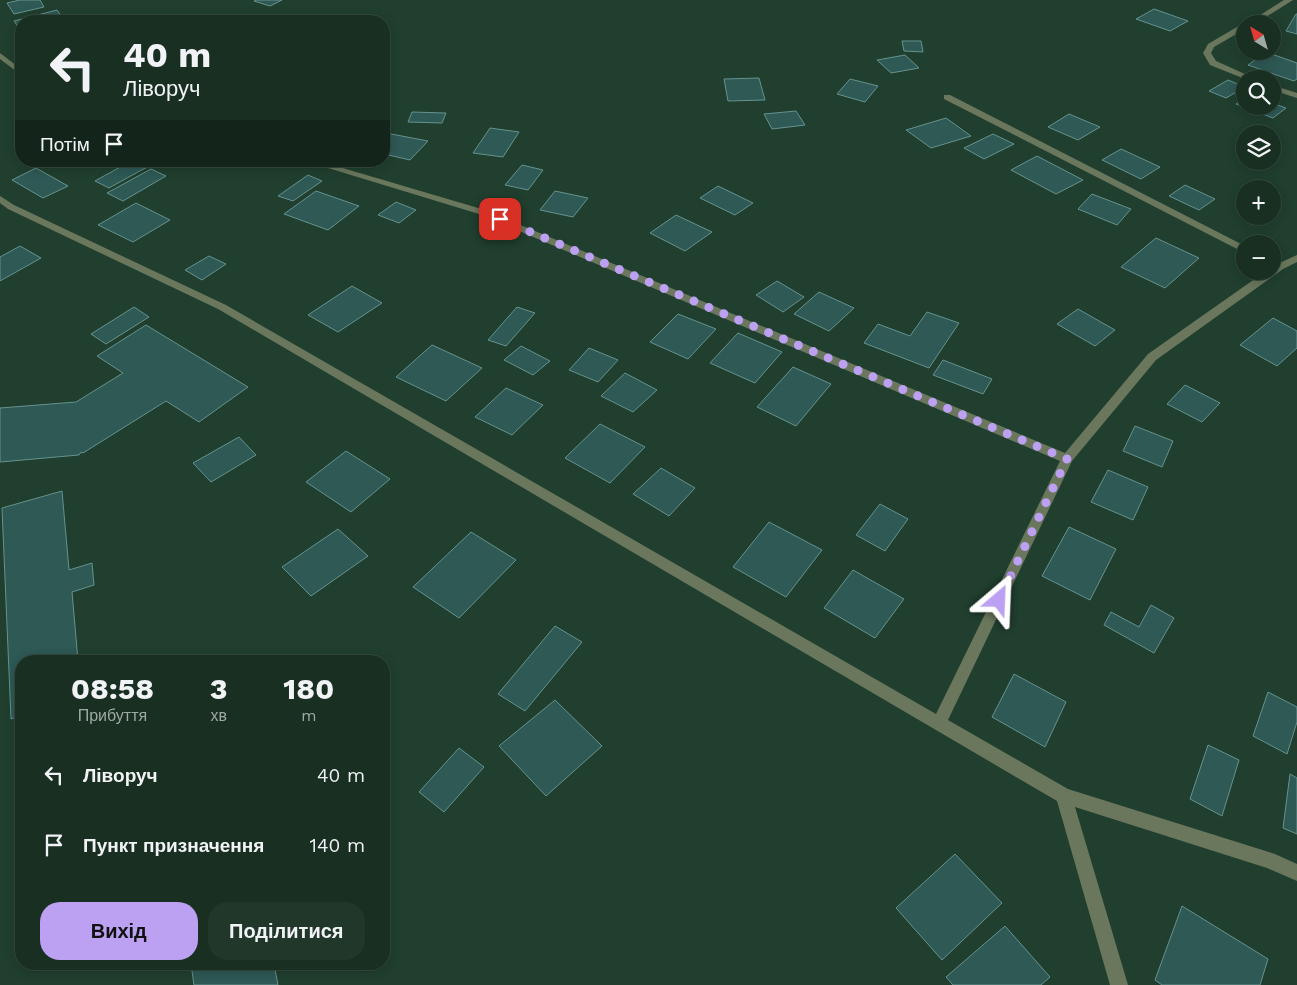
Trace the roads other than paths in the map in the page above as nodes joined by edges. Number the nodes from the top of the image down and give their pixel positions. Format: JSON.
{"nodes":[{"id":1,"x":1289,"y":0,"type":"edge"},
{"id":2,"x":1264,"y":15,"type":"edge"},
{"id":3,"x":1236,"y":31,"type":"edge"},
{"id":4,"x":0,"y":54,"type":"edge"},
{"id":5,"x":15,"y":68,"type":"edge"},
{"id":6,"x":1236,"y":72,"type":"edge"},
{"id":7,"x":1281,"y":90,"type":"edge"},
{"id":8,"x":1297,"y":96,"type":"edge"},
{"id":9,"x":947,"y":98,"type":"dead end"},
{"id":10,"x":329,"y":167,"type":"edge"},
{"id":11,"x":0,"y":199,"type":"edge"},
{"id":12,"x":1236,"y":245,"type":"edge"},
{"id":13,"x":1297,"y":258,"type":"edge"},
{"id":14,"x":1281,"y":263,"type":"edge"},
{"id":15,"x":1256,"y":280,"type":"edge"},
{"id":16,"x":1067,"y":459,"type":"junction"},
{"id":17,"x":939,"y":723,"type":"junction"},
{"id":18,"x":1064,"y":796,"type":"junction"},
{"id":19,"x":1297,"y":873,"type":"edge"},
{"id":20,"x":1119,"y":985,"type":"edge"}],
"edges":[{"from":1,"to":2,"type":"street"},
{"from":3,"to":6,"type":"street"},
{"from":4,"to":5,"type":"street"},
{"from":7,"to":8,"type":"street"},
{"from":9,"to":12,"type":"street"},
{"from":10,"to":16,"type":"street"},
{"from":11,"to":17,"type":"street"},
{"from":13,"to":14,"type":"street"},
{"from":15,"to":16,"type":"street"},
{"from":16,"to":17,"type":"street"},
{"from":17,"to":18,"type":"street"},
{"from":18,"to":19,"type":"street"},
{"from":18,"to":20,"type":"street"}]}
